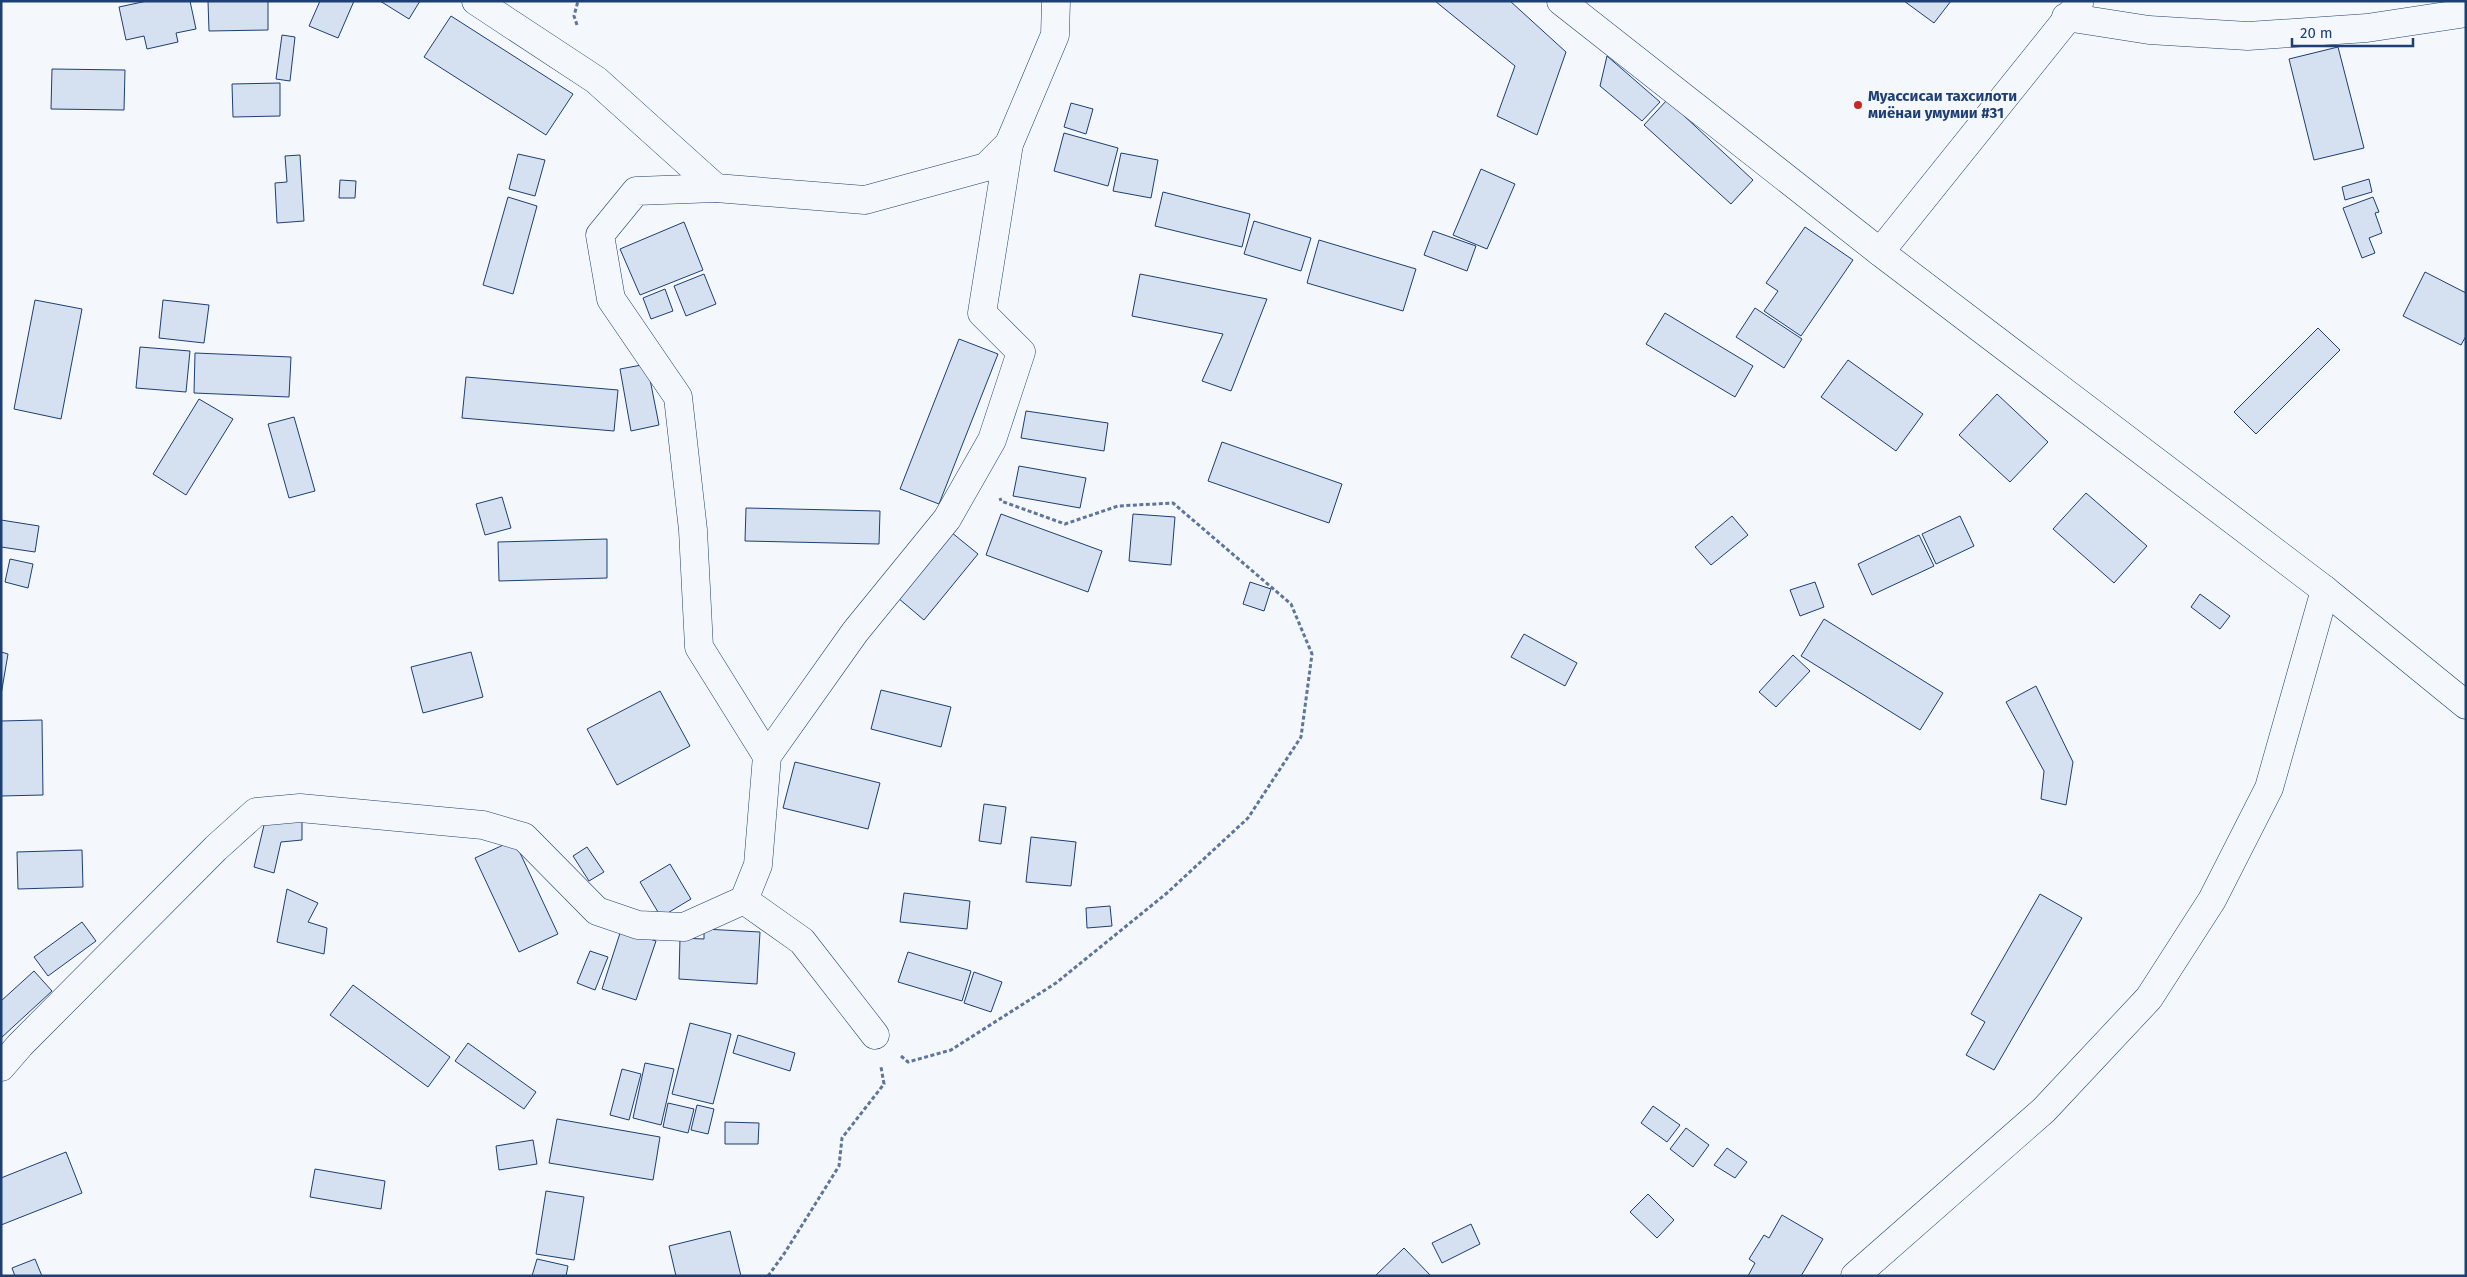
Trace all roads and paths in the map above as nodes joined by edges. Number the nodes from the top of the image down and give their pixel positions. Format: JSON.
{"nodes":[{"id":1,"x":476,"y":1,"type":"edge"},
{"id":2,"x":1056,"y":1,"type":"edge"},
{"id":3,"x":1561,"y":1,"type":"edge"},
{"id":4,"x":2074,"y":9,"type":"edge"},
{"id":5,"x":2466,"y":13,"type":"edge"},
{"id":6,"x":1009,"y":144,"type":"junction"},
{"id":7,"x":716,"y":188,"type":"junction"},
{"id":8,"x":1880,"y":252,"type":"junction"},
{"id":9,"x":1000,"y":492,"type":"dead end"},
{"id":10,"x":2324,"y":590,"type":"junction"},
{"id":11,"x":2466,"y":705,"type":"edge"},
{"id":12,"x":767,"y":756,"type":"junction"},
{"id":13,"x":744,"y":900,"type":"junction"},
{"id":14,"x":875,"y":1035,"type":"junction"},
{"id":15,"x":1,"y":1067,"type":"edge"},
{"id":16,"x":768,"y":1276,"type":"edge"},
{"id":17,"x":1855,"y":1276,"type":"edge"}],
"edges":[{"from":1,"to":7,"type":"street"},
{"from":2,"to":6,"type":"street"},
{"from":3,"to":8,"type":"street"},
{"from":4,"to":5,"type":"street"},
{"from":4,"to":8,"type":"street"},
{"from":6,"to":7,"type":"street"},
{"from":6,"to":12,"type":"street"},
{"from":7,"to":12,"type":"street"},
{"from":8,"to":10,"type":"street"},
{"from":9,"to":14,"type":"path"},
{"from":10,"to":11,"type":"street"},
{"from":10,"to":17,"type":"street"},
{"from":12,"to":13,"type":"street"},
{"from":13,"to":14,"type":"street"},
{"from":13,"to":15,"type":"street"},
{"from":14,"to":16,"type":"path"}]}
